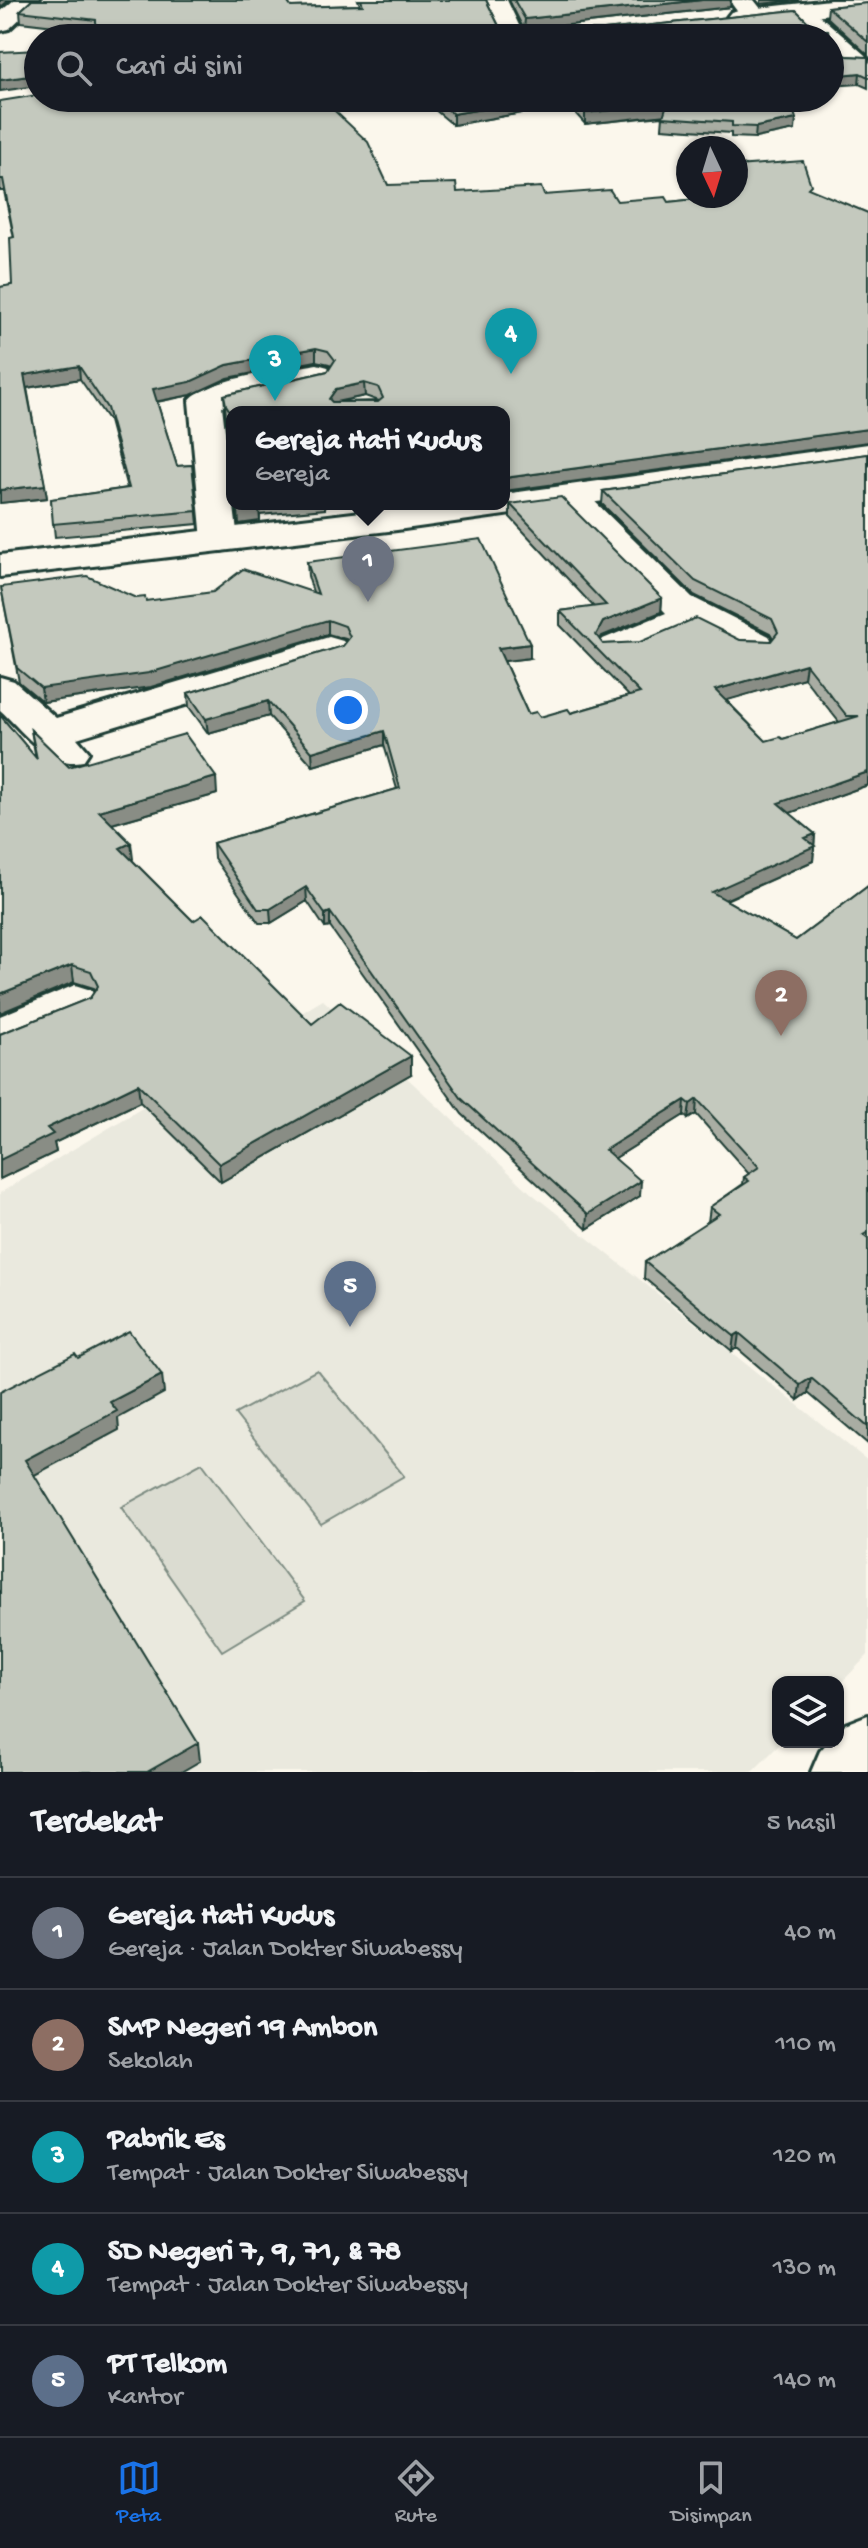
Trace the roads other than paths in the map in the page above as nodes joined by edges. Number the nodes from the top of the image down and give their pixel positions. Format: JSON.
{"nodes":[{"id":1,"x":28,"y":0,"type":"edge"},
{"id":2,"x":495,"y":0,"type":"edge"},
{"id":3,"x":856,"y":3,"type":"edge"},
{"id":4,"x":747,"y":8,"type":"edge"},
{"id":5,"x":801,"y":11,"type":"junction"},
{"id":6,"x":709,"y":20,"type":"edge"},
{"id":7,"x":0,"y":24,"type":"edge"},
{"id":8,"x":506,"y":24,"type":"edge"},
{"id":9,"x":817,"y":24,"type":"edge"},
{"id":10,"x":844,"y":46,"type":"edge"},
{"id":11,"x":862,"y":60,"type":"edge"},
{"id":12,"x":317,"y":374,"type":"edge"},
{"id":13,"x":221,"y":438,"type":"edge"},
{"id":14,"x":868,"y":454,"type":"edge"},
{"id":15,"x":570,"y":496,"type":"junction"},
{"id":16,"x":510,"y":504,"type":"edge"},
{"id":17,"x":459,"y":510,"type":"edge"},
{"id":18,"x":220,"y":540,"type":"junction"},
{"id":19,"x":0,"y":566,"type":"edge"},
{"id":20,"x":695,"y":615,"type":"junction"},
{"id":21,"x":755,"y":644,"type":"edge"},
{"id":22,"x":617,"y":647,"type":"edge"},
{"id":23,"x":329,"y":649,"type":"edge"},
{"id":24,"x":0,"y":689,"type":"edge"},
{"id":25,"x":75,"y":1001,"type":"edge"},
{"id":26,"x":0,"y":1035,"type":"edge"},
{"id":27,"x":868,"y":1745,"type":"edge"},
{"id":28,"x":843,"y":1772,"type":"edge"}],
"edges":[{"from":1,"to":7,"type":"street"},
{"from":2,"to":8,"type":"street"},
{"from":3,"to":5,"type":"street"},
{"from":4,"to":5,"type":"street"},
{"from":4,"to":6,"type":"street"},
{"from":5,"to":9,"type":"street"},
{"from":10,"to":11,"type":"street"},
{"from":12,"to":13,"type":"street"},
{"from":13,"to":18,"type":"street"},
{"from":14,"to":15,"type":"street"},
{"from":15,"to":16,"type":"street"},
{"from":15,"to":20,"type":"street"},
{"from":17,"to":18,"type":"street"},
{"from":18,"to":19,"type":"street"},
{"from":20,"to":21,"type":"street"},
{"from":20,"to":22,"type":"street"},
{"from":23,"to":24,"type":"street"},
{"from":25,"to":26,"type":"street"},
{"from":27,"to":28,"type":"street"}]}
